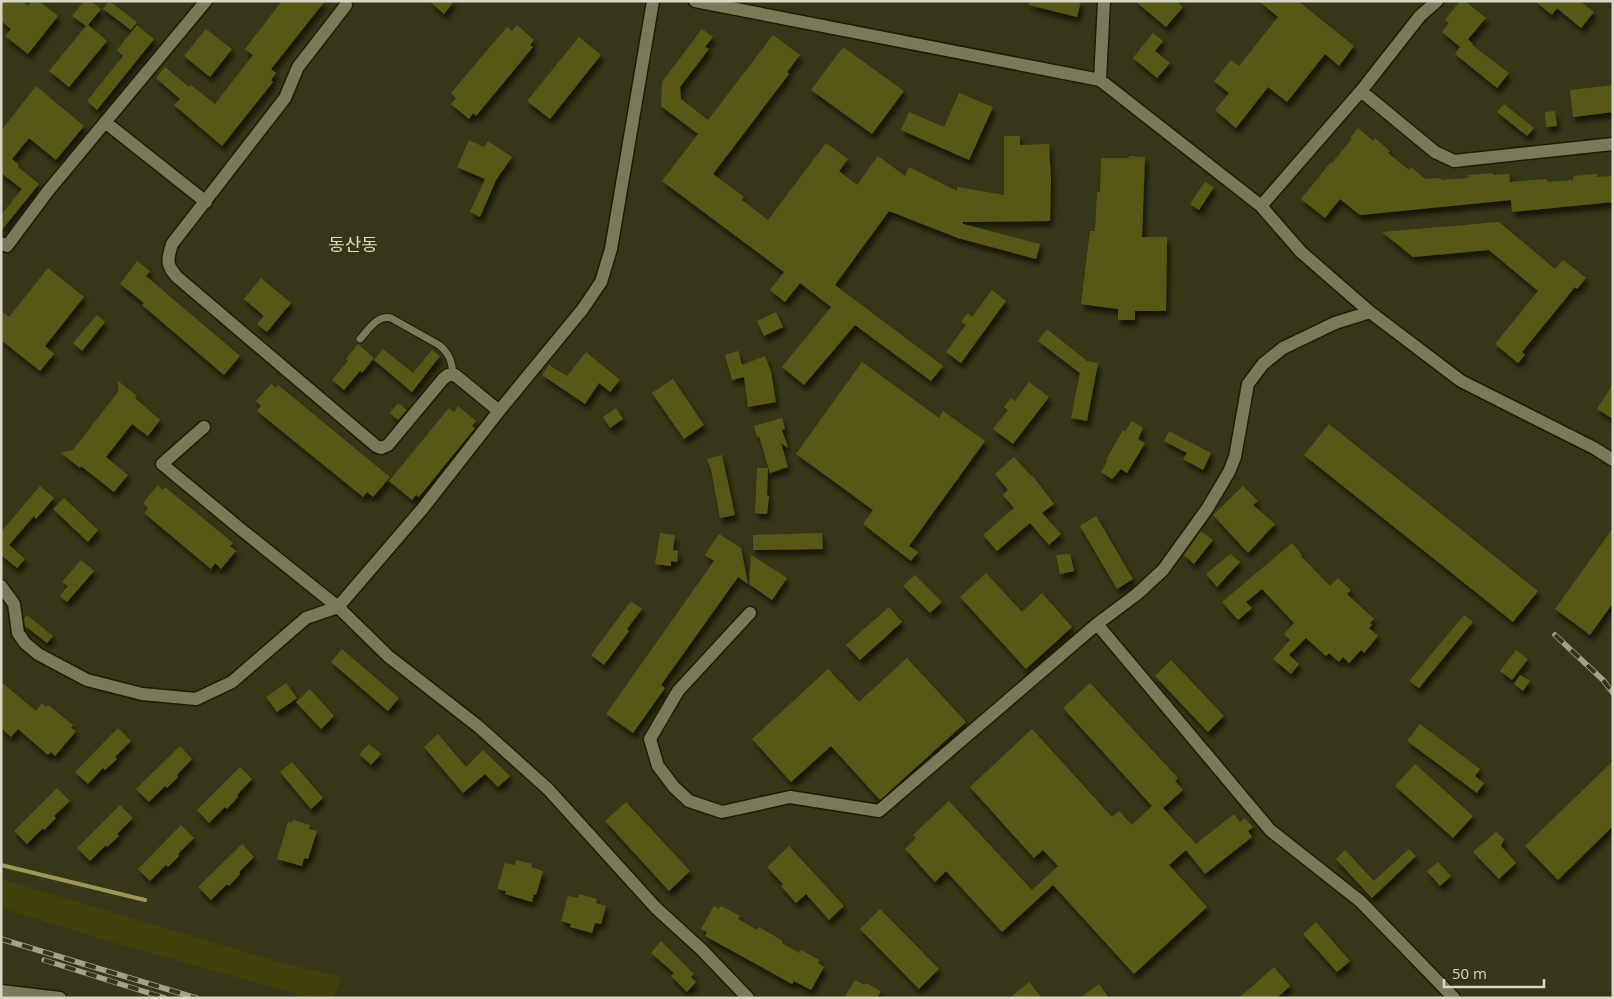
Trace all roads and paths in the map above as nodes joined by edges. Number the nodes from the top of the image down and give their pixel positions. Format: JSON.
{"nodes":[{"id":1,"x":206,"y":1,"type":"edge"},
{"id":2,"x":653,"y":1,"type":"edge"},
{"id":3,"x":695,"y":1,"type":"edge"},
{"id":4,"x":1104,"y":1,"type":"edge"},
{"id":5,"x":1437,"y":1,"type":"edge"},
{"id":6,"x":346,"y":5,"type":"dead end"},
{"id":7,"x":1100,"y":80,"type":"junction"},
{"id":8,"x":1361,"y":90,"type":"junction"},
{"id":9,"x":105,"y":122,"type":"junction"},
{"id":10,"x":1613,"y":144,"type":"edge"},
{"id":11,"x":206,"y":202,"type":"junction"},
{"id":12,"x":1261,"y":206,"type":"junction"},
{"id":13,"x":1,"y":243,"type":"edge"},
{"id":14,"x":1370,"y":312,"type":"junction"},
{"id":15,"x":360,"y":339,"type":"dead end"},
{"id":16,"x":453,"y":375,"type":"junction"},
{"id":17,"x":499,"y":410,"type":"junction"},
{"id":18,"x":204,"y":427,"type":"dead end"},
{"id":19,"x":1613,"y":460,"type":"edge"},
{"id":20,"x":1,"y":586,"type":"edge"},
{"id":21,"x":338,"y":607,"type":"junction"},
{"id":22,"x":750,"y":613,"type":"dead end"},
{"id":23,"x":1097,"y":624,"type":"junction"},
{"id":24,"x":1,"y":991,"type":"edge"},
{"id":25,"x":26,"y":996,"type":"edge"},
{"id":26,"x":60,"y":998,"type":"edge"},
{"id":27,"x":748,"y":998,"type":"edge"},
{"id":28,"x":1454,"y":998,"type":"edge"}],
"edges":[{"from":1,"to":9,"type":"street"},
{"from":2,"to":17,"type":"street"},
{"from":3,"to":7,"type":"street"},
{"from":4,"to":7,"type":"street"},
{"from":5,"to":8,"type":"street"},
{"from":6,"to":11,"type":"street"},
{"from":7,"to":12,"type":"street"},
{"from":8,"to":10,"type":"street"},
{"from":8,"to":12,"type":"street"},
{"from":9,"to":11,"type":"street"},
{"from":9,"to":13,"type":"street"},
{"from":11,"to":16,"type":"street"},
{"from":12,"to":14,"type":"street"},
{"from":14,"to":19,"type":"street"},
{"from":14,"to":23,"type":"street"},
{"from":15,"to":16,"type":"lane"},
{"from":16,"to":17,"type":"street"},
{"from":17,"to":21,"type":"street"},
{"from":18,"to":21,"type":"street"},
{"from":20,"to":21,"type":"street"},
{"from":21,"to":27,"type":"street"},
{"from":22,"to":23,"type":"street"},
{"from":23,"to":28,"type":"street"},
{"from":24,"to":25,"type":"street"},
{"from":25,"to":26,"type":"street"}]}
